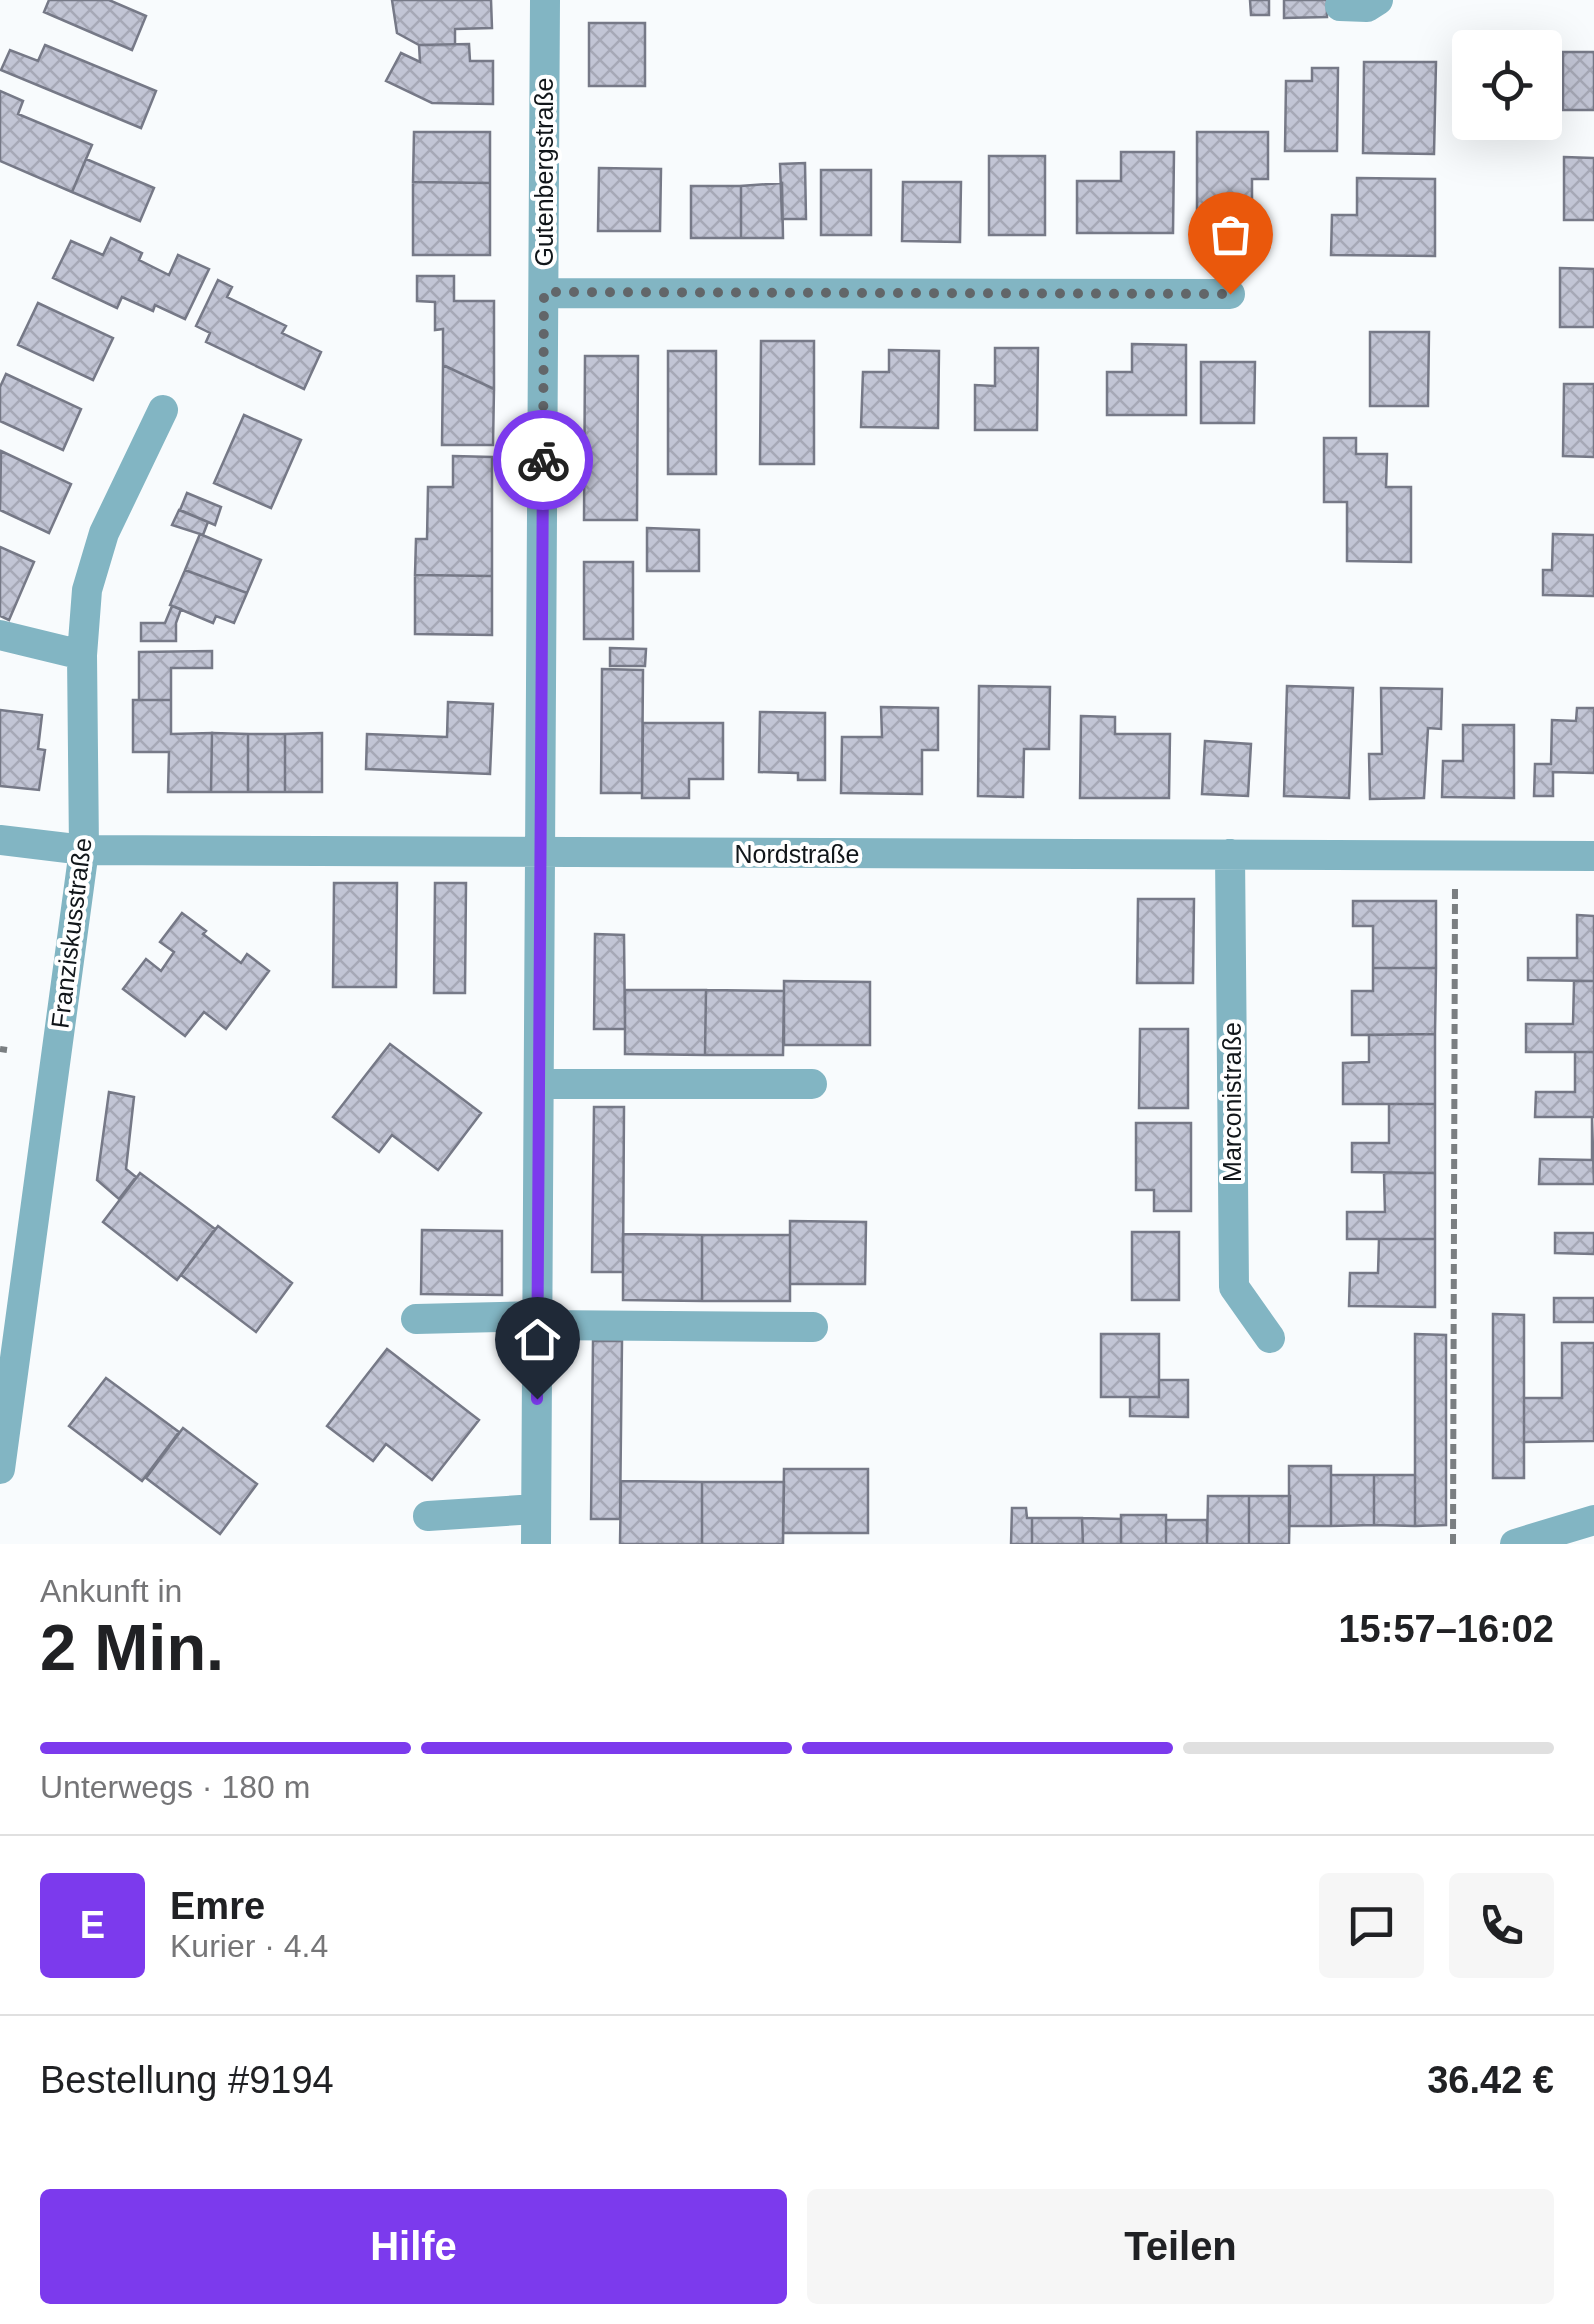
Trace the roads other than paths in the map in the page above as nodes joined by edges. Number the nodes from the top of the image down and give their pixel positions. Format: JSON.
{"nodes":[{"id":1,"x":545,"y":0,"type":"edge"},
{"id":2,"x":1378,"y":0,"type":"edge"},
{"id":3,"x":1340,"y":6,"type":"dead end"},
{"id":4,"x":544,"y":292,"type":"junction"},
{"id":5,"x":1230,"y":294,"type":"dead end"},
{"id":6,"x":163,"y":410,"type":"dead end"},
{"id":7,"x":0,"y":635,"type":"edge"},
{"id":8,"x":82,"y":655,"type":"junction"},
{"id":9,"x":0,"y":840,"type":"edge"},
{"id":10,"x":84,"y":850,"type":"junction"},
{"id":11,"x":541,"y":854,"type":"junction"},
{"id":12,"x":1230,"y":854,"type":"junction"},
{"id":13,"x":1594,"y":856,"type":"edge"},
{"id":14,"x":540,"y":1084,"type":"junction"},
{"id":15,"x":812,"y":1084,"type":"dead end"},
{"id":16,"x":416,"y":1319,"type":"dead end"},
{"id":17,"x":538,"y":1321,"type":"junction"},
{"id":18,"x":813,"y":1327,"type":"dead end"},
{"id":19,"x":1270,"y":1338,"type":"dead end"},
{"id":20,"x":0,"y":1469,"type":"edge"},
{"id":21,"x":536,"y":1510,"type":"junction"},
{"id":22,"x":428,"y":1516,"type":"dead end"},
{"id":23,"x":1594,"y":1520,"type":"edge"},
{"id":24,"x":536,"y":1544,"type":"edge"},
{"id":25,"x":1515,"y":1544,"type":"edge"}],
"edges":[{"from":1,"to":4,"type":"street","name":"Gutenbergstraße"},
{"from":2,"to":3,"type":"street"},
{"from":4,"to":5,"type":"street"},
{"from":4,"to":11,"type":"street","name":"Gutenbergstraße"},
{"from":6,"to":8,"type":"street","name":"Franziskusstraße"},
{"from":7,"to":8,"type":"street"},
{"from":8,"to":10,"type":"street","name":"Franziskusstraße"},
{"from":9,"to":10,"type":"street","name":"Nordstraße"},
{"from":10,"to":11,"type":"street","name":"Nordstraße"},
{"from":10,"to":20,"type":"street","name":"Franziskusstraße"},
{"from":11,"to":12,"type":"street","name":"Nordstraße"},
{"from":11,"to":14,"type":"street","name":"Gutenbergstraße"},
{"from":12,"to":13,"type":"street","name":"Nordstraße"},
{"from":12,"to":19,"type":"street","name":"Marconistraße"},
{"from":14,"to":15,"type":"street"},
{"from":14,"to":17,"type":"street","name":"Gutenbergstraße"},
{"from":16,"to":17,"type":"street"},
{"from":17,"to":18,"type":"street"},
{"from":17,"to":21,"type":"street","name":"Gutenbergstraße"},
{"from":21,"to":22,"type":"street"},
{"from":21,"to":24,"type":"street","name":"Gutenbergstraße"},
{"from":23,"to":25,"type":"street"}]}
